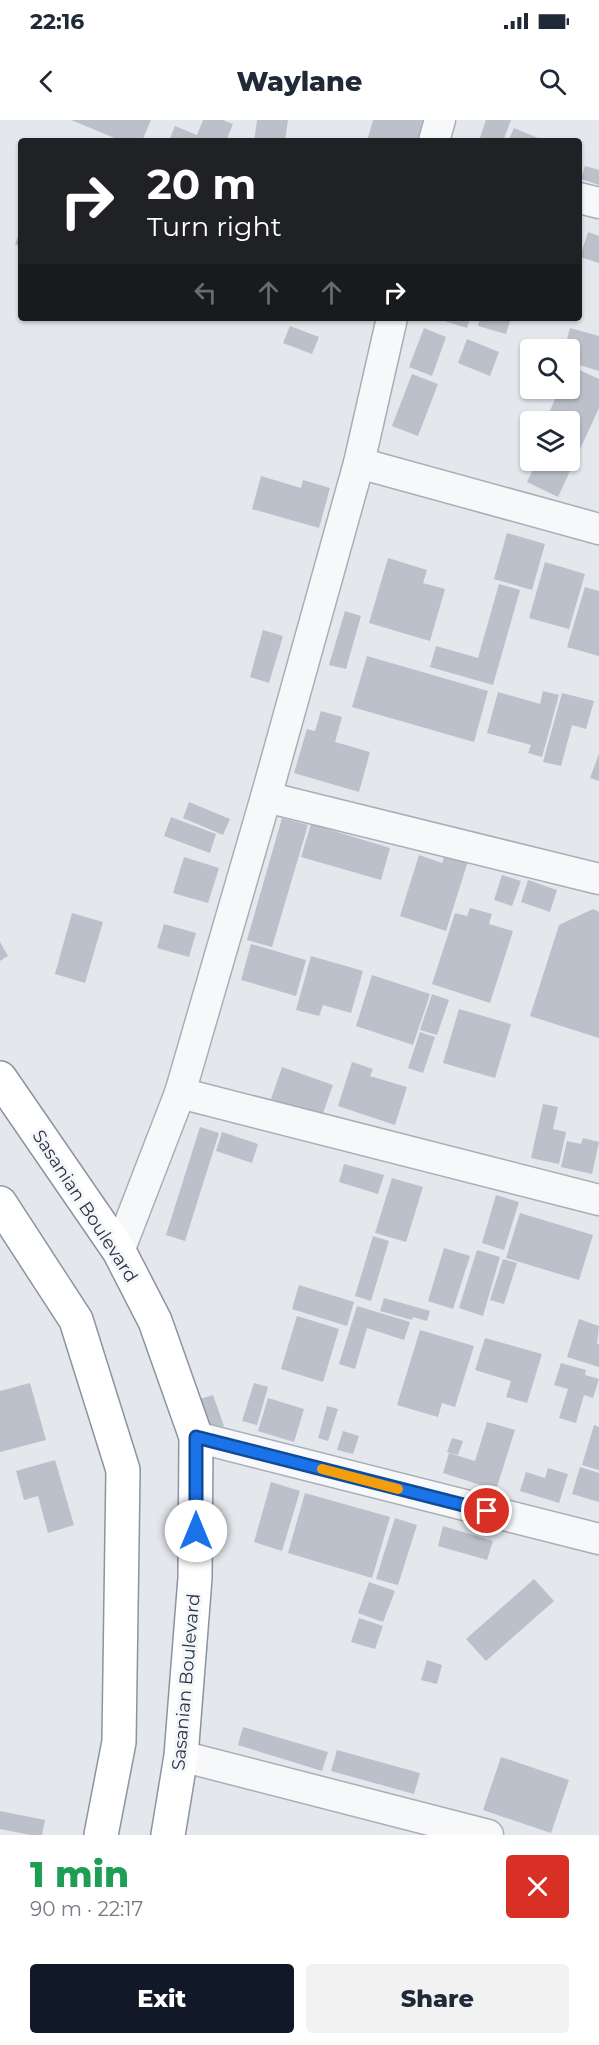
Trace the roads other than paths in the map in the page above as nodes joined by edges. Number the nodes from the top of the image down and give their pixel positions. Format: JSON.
{"nodes":[{"id":1,"x":440,"y":120,"type":"edge"},
{"id":2,"x":435,"y":138,"type":"edge"},
{"id":3,"x":582,"y":199,"type":"edge"},
{"id":4,"x":599,"y":203,"type":"edge"},
{"id":5,"x":391,"y":321,"type":"edge"},
{"id":6,"x":359,"y":464,"type":"junction"},
{"id":7,"x":599,"y":529,"type":"edge"},
{"id":8,"x":266,"y":797,"type":"junction"},
{"id":9,"x":599,"y":879,"type":"edge"},
{"id":10,"x":0,"y":1078,"type":"edge"},
{"id":11,"x":180,"y":1093,"type":"junction"},
{"id":12,"x":599,"y":1200,"type":"edge"},
{"id":13,"x":0,"y":1203,"type":"edge"},
{"id":14,"x":118,"y":1251,"type":"junction"},
{"id":15,"x":196,"y":1437,"type":"junction"},
{"id":16,"x":599,"y":1539,"type":"edge"},
{"id":17,"x":181,"y":1756,"type":"junction"},
{"id":18,"x":101,"y":1835,"type":"edge"},
{"id":19,"x":168,"y":1835,"type":"edge"},
{"id":20,"x":488,"y":1835,"type":"edge"}],
"edges":[{"from":1,"to":2,"type":"street"},
{"from":3,"to":4,"type":"street"},
{"from":5,"to":6,"type":"street"},
{"from":6,"to":7,"type":"street"},
{"from":6,"to":8,"type":"street"},
{"from":8,"to":9,"type":"street"},
{"from":8,"to":11,"type":"street"},
{"from":10,"to":14,"type":"highway","name":"Sasanian Boulevard"},
{"from":11,"to":12,"type":"street"},
{"from":11,"to":14,"type":"street"},
{"from":13,"to":18,"type":"highway"},
{"from":14,"to":15,"type":"highway","name":"Sasanian Boulevard"},
{"from":15,"to":16,"type":"street"},
{"from":15,"to":17,"type":"highway","name":"Sasanian Boulevard"},
{"from":17,"to":19,"type":"highway","name":"Sasanian Boulevard"},
{"from":17,"to":20,"type":"street"}]}
